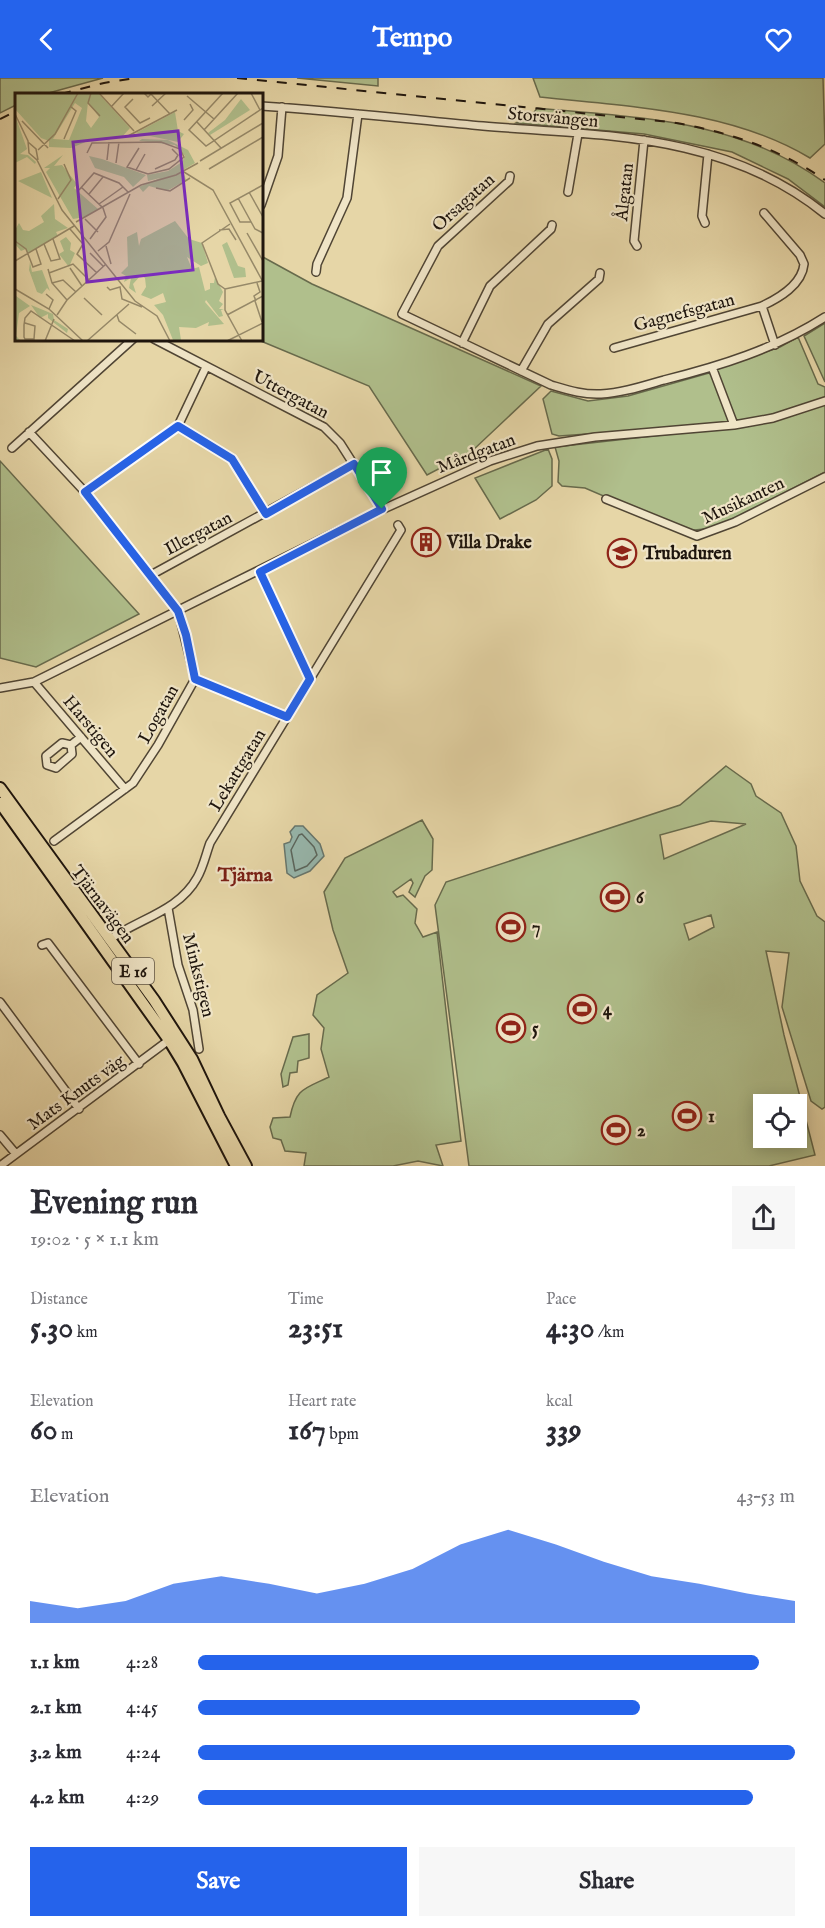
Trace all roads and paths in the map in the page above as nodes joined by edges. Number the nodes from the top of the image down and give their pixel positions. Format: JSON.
{"nodes":[{"id":1,"x":262,"y":106,"type":"edge"},
{"id":2,"x":282,"y":108,"type":"junction"},
{"id":3,"x":358,"y":114,"type":"junction"},
{"id":4,"x":578,"y":134,"type":"junction"},
{"id":5,"x":644,"y":141,"type":"junction"},
{"id":6,"x":708,"y":154,"type":"junction"},
{"id":7,"x":510,"y":176,"type":"dead end"},
{"id":8,"x":568,"y":192,"type":"dead end"},
{"id":9,"x":262,"y":202,"type":"edge"},
{"id":10,"x":764,"y":213,"type":"dead end"},
{"id":11,"x":825,"y":214,"type":"edge"},
{"id":12,"x":705,"y":223,"type":"dead end"},
{"id":13,"x":552,"y":225,"type":"dead end"},
{"id":14,"x":637,"y":246,"type":"dead end"},
{"id":15,"x":316,"y":272,"type":"dead end"},
{"id":16,"x":600,"y":273,"type":"dead end"},
{"id":17,"x":762,"y":306,"type":"junction"},
{"id":18,"x":825,"y":317,"type":"edge"},
{"id":19,"x":132,"y":340,"type":"edge"},
{"id":20,"x":156,"y":340,"type":"edge"},
{"id":21,"x":462,"y":343,"type":"junction"},
{"id":22,"x":775,"y":345,"type":"junction"},
{"id":23,"x":614,"y":348,"type":"dead end"},
{"id":24,"x":206,"y":367,"type":"junction"},
{"id":25,"x":712,"y":367,"type":"junction"},
{"id":26,"x":521,"y":371,"type":"junction"},
{"id":27,"x":825,"y":401,"type":"edge"},
{"id":28,"x":734,"y":425,"type":"junction"},
{"id":29,"x":178,"y":426,"type":"junction"},
{"id":30,"x":29,"y":432,"type":"junction"},
{"id":31,"x":12,"y":448,"type":"dead end"},
{"id":32,"x":354,"y":464,"type":"junction"},
{"id":33,"x":825,"y":477,"type":"edge"},
{"id":34,"x":85,"y":492,"type":"junction"},
{"id":35,"x":606,"y":499,"type":"dead end"},
{"id":36,"x":382,"y":509,"type":"junction"},
{"id":37,"x":266,"y":514,"type":"junction"},
{"id":38,"x":398,"y":525,"type":"dead end"},
{"id":39,"x":260,"y":572,"type":"junction"},
{"id":40,"x":151,"y":575,"type":"junction"},
{"id":41,"x":178,"y":611,"type":"junction"},
{"id":42,"x":195,"y":679,"type":"junction"},
{"id":43,"x":310,"y":679,"type":"junction"},
{"id":44,"x":34,"y":682,"type":"junction"},
{"id":45,"x":0,"y":688,"type":"edge"},
{"id":46,"x":287,"y":717,"type":"junction"},
{"id":47,"x":81,"y":737,"type":"junction"},
{"id":48,"x":71,"y":745,"type":"dead end"},
{"id":49,"x":0,"y":788,"type":"edge"},
{"id":50,"x":125,"y":789,"type":"junction"},
{"id":51,"x":0,"y":803,"type":"edge"},
{"id":52,"x":54,"y":841,"type":"dead end"},
{"id":53,"x":168,"y":908,"type":"junction"},
{"id":54,"x":109,"y":940,"type":"junction"},
{"id":55,"x":42,"y":945,"type":"dead end"},
{"id":56,"x":0,"y":1002,"type":"edge"},
{"id":57,"x":169,"y":1040,"type":"junction"},
{"id":58,"x":199,"y":1049,"type":"dead end"},
{"id":59,"x":139,"y":1064,"type":"junction"},
{"id":60,"x":79,"y":1109,"type":"junction"},
{"id":61,"x":0,"y":1135,"type":"edge"},
{"id":62,"x":16,"y":1154,"type":"junction"},
{"id":63,"x":0,"y":1166,"type":"edge"},
{"id":64,"x":236,"y":1166,"type":"edge"},
{"id":65,"x":246,"y":1166,"type":"edge"}],
"edges":[{"from":1,"to":2,"type":"street","name":"Storsvängen"},
{"from":2,"to":3,"type":"street","name":"Storsvängen"},
{"from":2,"to":9,"type":"street"},
{"from":3,"to":4,"type":"street","name":"Storsvängen"},
{"from":3,"to":15,"type":"street"},
{"from":4,"to":5,"type":"street","name":"Storsvängen"},
{"from":4,"to":8,"type":"street"},
{"from":5,"to":6,"type":"street","name":"Storsvängen"},
{"from":5,"to":14,"type":"street","name":"Ålgatan"},
{"from":6,"to":11,"type":"street","name":"Storsvängen"},
{"from":6,"to":12,"type":"street"},
{"from":7,"to":21,"type":"street","name":"Orsagatan"},
{"from":10,"to":17,"type":"street","name":"Gagnefsgatan"},
{"from":13,"to":21,"type":"street"},
{"from":16,"to":26,"type":"street"},
{"from":17,"to":22,"type":"street","name":"Gagnefsgatan"},
{"from":17,"to":23,"type":"street","name":"Gagnefsgatan"},
{"from":18,"to":22,"type":"street"},
{"from":19,"to":30,"type":"street"},
{"from":20,"to":24,"type":"street","name":"Uttergatan"},
{"from":21,"to":26,"type":"street"},
{"from":22,"to":25,"type":"street"},
{"from":24,"to":29,"type":"street"},
{"from":24,"to":32,"type":"street","name":"Uttergatan"},
{"from":25,"to":26,"type":"street"},
{"from":25,"to":28,"type":"street"},
{"from":27,"to":28,"type":"street","name":"Mårdgatan"},
{"from":28,"to":36,"type":"street","name":"Mårdgatan"},
{"from":29,"to":34,"type":"street"},
{"from":29,"to":37,"type":"street"},
{"from":30,"to":31,"type":"street"},
{"from":30,"to":34,"type":"street","name":"Logatan"},
{"from":32,"to":36,"type":"street","name":"Uttergatan"},
{"from":32,"to":37,"type":"street","name":"Illergatan"},
{"from":33,"to":35,"type":"street","name":"Musikanten"},
{"from":34,"to":40,"type":"street","name":"Logatan"},
{"from":36,"to":39,"type":"street","name":"Mårdgatan"},
{"from":37,"to":40,"type":"street","name":"Illergatan"},
{"from":38,"to":43,"type":"street","name":"Lekattgatan"},
{"from":39,"to":41,"type":"street","name":"Mårdgatan"},
{"from":39,"to":43,"type":"street"},
{"from":40,"to":41,"type":"street","name":"Logatan"},
{"from":41,"to":42,"type":"street","name":"Logatan"},
{"from":41,"to":44,"type":"street","name":"Mårdgatan"},
{"from":42,"to":46,"type":"street"},
{"from":42,"to":50,"type":"street","name":"Logatan"},
{"from":43,"to":46,"type":"street","name":"Lekattgatan"},
{"from":44,"to":45,"type":"street","name":"Mårdgatan"},
{"from":44,"to":47,"type":"street","name":"Harstigen"},
{"from":46,"to":53,"type":"street","name":"Lekattgatan"},
{"from":47,"to":48,"type":"street"},
{"from":47,"to":50,"type":"street","name":"Harstigen"},
{"from":49,"to":54,"type":"highway","name":"Tjärnavägen","number":"E 16"},
{"from":50,"to":52,"type":"street","name":"Logatan"},
{"from":51,"to":57,"type":"highway","name":"Tjärnavägen","number":"E 16"},
{"from":53,"to":54,"type":"street","name":"Lekattgatan"},
{"from":53,"to":58,"type":"street","name":"Minkstigen"},
{"from":54,"to":65,"type":"highway","name":"Tjärnavägen","number":"E 16"},
{"from":55,"to":59,"type":"street"},
{"from":56,"to":60,"type":"street"},
{"from":57,"to":59,"type":"street","name":"Mats Knuts väg"},
{"from":57,"to":64,"type":"highway","name":"Tjärnavägen","number":"E 16"},
{"from":59,"to":60,"type":"street","name":"Mats Knuts väg"},
{"from":60,"to":62,"type":"street","name":"Mats Knuts väg"},
{"from":61,"to":62,"type":"street"},
{"from":62,"to":63,"type":"street","name":"Mats Knuts väg"}]}
